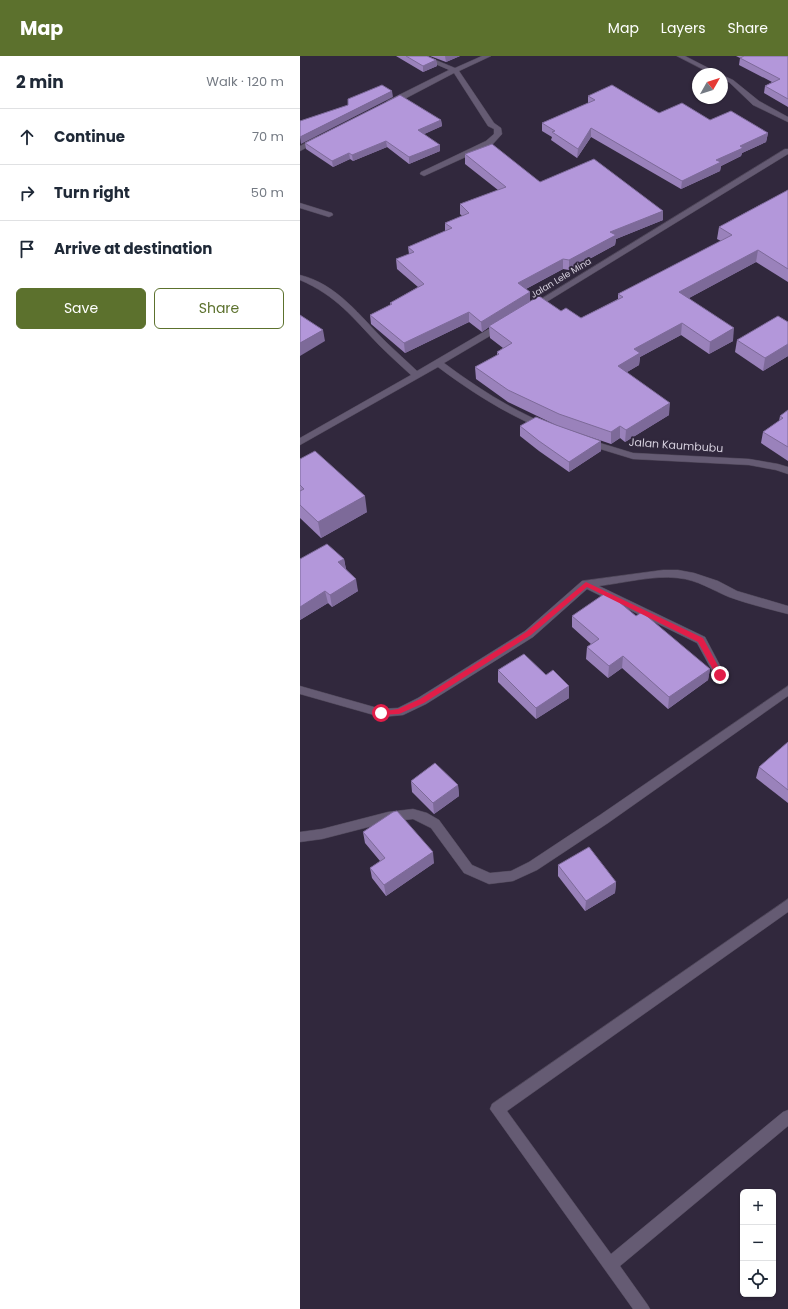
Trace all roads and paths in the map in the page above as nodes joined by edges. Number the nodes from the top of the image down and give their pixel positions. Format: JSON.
{"nodes":[{"id":1,"x":420,"y":56,"type":"edge"},
{"id":2,"x":488,"y":56,"type":"edge"},
{"id":3,"x":680,"y":56,"type":"edge"},
{"id":4,"x":704,"y":68,"type":"edge"},
{"id":5,"x":455,"y":70,"type":"junction"},
{"id":6,"x":728,"y":80,"type":"edge"},
{"id":7,"x":384,"y":106,"type":"edge"},
{"id":8,"x":788,"y":120,"type":"edge"},
{"id":9,"x":328,"y":134,"type":"edge"},
{"id":10,"x":300,"y":149,"type":"edge"},
{"id":11,"x":788,"y":151,"type":"edge"},
{"id":12,"x":424,"y":174,"type":"dead end"},
{"id":13,"x":300,"y":206,"type":"edge"},
{"id":14,"x":329,"y":215,"type":"dead end"},
{"id":15,"x":300,"y":277,"type":"edge"},
{"id":16,"x":526,"y":310,"type":"edge"},
{"id":17,"x":513,"y":318,"type":"edge"},
{"id":18,"x":439,"y":363,"type":"junction"},
{"id":19,"x":416,"y":375,"type":"junction"},
{"id":20,"x":552,"y":429,"type":"edge"},
{"id":21,"x":580,"y":440,"type":"edge"},
{"id":22,"x":300,"y":442,"type":"edge"},
{"id":23,"x":788,"y":471,"type":"edge"},
{"id":24,"x":586,"y":584,"type":"junction"},
{"id":25,"x":788,"y":610,"type":"edge"},
{"id":26,"x":720,"y":675,"type":"dead end"},
{"id":27,"x":300,"y":690,"type":"edge"},
{"id":28,"x":788,"y":690,"type":"edge"},
{"id":29,"x":300,"y":837,"type":"edge"},
{"id":30,"x":788,"y":905,"type":"edge"},
{"id":31,"x":788,"y":1116,"type":"edge"},
{"id":32,"x":610,"y":1266,"type":"junction"},
{"id":33,"x":642,"y":1309,"type":"edge"}],
"edges":[{"from":1,"to":5,"type":"street"},
{"from":2,"to":5,"type":"street"},
{"from":3,"to":4,"type":"street"},
{"from":5,"to":7,"type":"street"},
{"from":5,"to":12,"type":"street"},
{"from":6,"to":8,"type":"street"},
{"from":9,"to":10,"type":"street"},
{"from":11,"to":16,"type":"street","name":"Jalan Lele Mina"},
{"from":13,"to":14,"type":"street"},
{"from":15,"to":19,"type":"street"},
{"from":17,"to":18,"type":"street"},
{"from":18,"to":19,"type":"street"},
{"from":18,"to":20,"type":"street"},
{"from":19,"to":22,"type":"street"},
{"from":21,"to":23,"type":"street","name":"Jalan Kaumbubu"},
{"from":24,"to":25,"type":"street"},
{"from":24,"to":26,"type":"street"},
{"from":24,"to":27,"type":"street"},
{"from":28,"to":29,"type":"street"},
{"from":30,"to":32,"type":"street"},
{"from":31,"to":32,"type":"street"},
{"from":32,"to":33,"type":"street"}]}
